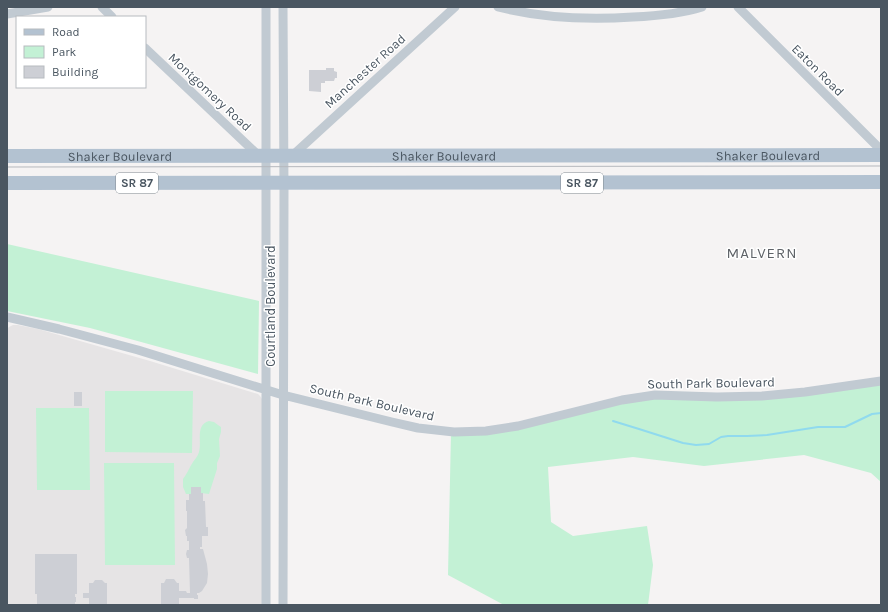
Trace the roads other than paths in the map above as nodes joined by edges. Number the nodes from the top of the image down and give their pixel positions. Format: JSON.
{"nodes":[{"id":1,"x":48,"y":7,"type":"edge"},
{"id":2,"x":102,"y":7,"type":"edge"},
{"id":3,"x":266,"y":7,"type":"edge"},
{"id":4,"x":283,"y":7,"type":"edge"},
{"id":5,"x":455,"y":7,"type":"edge"},
{"id":6,"x":498,"y":7,"type":"edge"},
{"id":7,"x":702,"y":7,"type":"edge"},
{"id":8,"x":738,"y":7,"type":"edge"},
{"id":9,"x":7,"y":14,"type":"edge"},
{"id":10,"x":111,"y":16,"type":"edge"},
{"id":11,"x":146,"y":49,"type":"edge"},
{"id":12,"x":283,"y":110,"type":"junction"},
{"id":13,"x":266,"y":111,"type":"junction"},
{"id":14,"x":881,"y":150,"type":"edge"},
{"id":15,"x":262,"y":155,"type":"junction"},
{"id":16,"x":288,"y":155,"type":"junction"},
{"id":17,"x":881,"y":155,"type":"edge"},
{"id":18,"x":7,"y":156,"type":"edge"},
{"id":19,"x":881,"y":182,"type":"edge"},
{"id":20,"x":7,"y":183,"type":"edge"},
{"id":21,"x":266,"y":183,"type":"junction"},
{"id":22,"x":284,"y":183,"type":"junction"},
{"id":23,"x":7,"y":317,"type":"edge"},
{"id":24,"x":881,"y":381,"type":"edge"},
{"id":25,"x":266,"y":390,"type":"junction"},
{"id":26,"x":283,"y":395,"type":"junction"},
{"id":27,"x":266,"y":564,"type":"junction"},
{"id":28,"x":283,"y":564,"type":"junction"},
{"id":29,"x":266,"y":605,"type":"edge"},
{"id":30,"x":283,"y":605,"type":"edge"}],
"edges":[{"from":1,"to":9,"type":"street"},
{"from":2,"to":10,"type":"street"},
{"from":3,"to":13,"type":"street","name":"Courtland Boulevard"},
{"from":4,"to":12,"type":"street","name":"Courtland Boulevard"},
{"from":5,"to":16,"type":"street","name":"Manchester Road"},
{"from":6,"to":7,"type":"street"},
{"from":8,"to":14,"type":"street","name":"Eaton Road"},
{"from":11,"to":15,"type":"street","name":"Montgomery Road"},
{"from":12,"to":13,"type":"street"},
{"from":12,"to":16,"type":"street","name":"Courtland Boulevard"},
{"from":13,"to":15,"type":"street","name":"Courtland Boulevard"},
{"from":15,"to":16,"type":"main road","name":"Shaker Boulevard","number":"SR 87"},
{"from":15,"to":18,"type":"main road","name":"Shaker Boulevard","number":"SR 87"},
{"from":15,"to":21,"type":"street","name":"Courtland Boulevard"},
{"from":16,"to":17,"type":"main road","name":"Shaker Boulevard","number":"SR 87"},
{"from":16,"to":22,"type":"street","name":"Courtland Boulevard"},
{"from":19,"to":22,"type":"main road","name":"Shaker Boulevard","number":"SR 87"},
{"from":20,"to":21,"type":"main road","name":"Shaker Boulevard","number":"SR 87"},
{"from":21,"to":22,"type":"main road","name":"Shaker Boulevard","number":"SR 87"},
{"from":21,"to":25,"type":"street","name":"Courtland Boulevard"},
{"from":22,"to":26,"type":"street","name":"Courtland Boulevard"},
{"from":23,"to":25,"type":"street","name":"South Park Boulevard"},
{"from":24,"to":26,"type":"street","name":"South Park Boulevard"},
{"from":25,"to":26,"type":"street","name":"South Park Boulevard"},
{"from":25,"to":27,"type":"street","name":"Courtland Boulevard"},
{"from":26,"to":28,"type":"street","name":"Courtland Boulevard"},
{"from":27,"to":28,"type":"street"},
{"from":27,"to":29,"type":"street","name":"Courtland Boulevard"},
{"from":28,"to":30,"type":"street","name":"Courtland Boulevard"}]}
